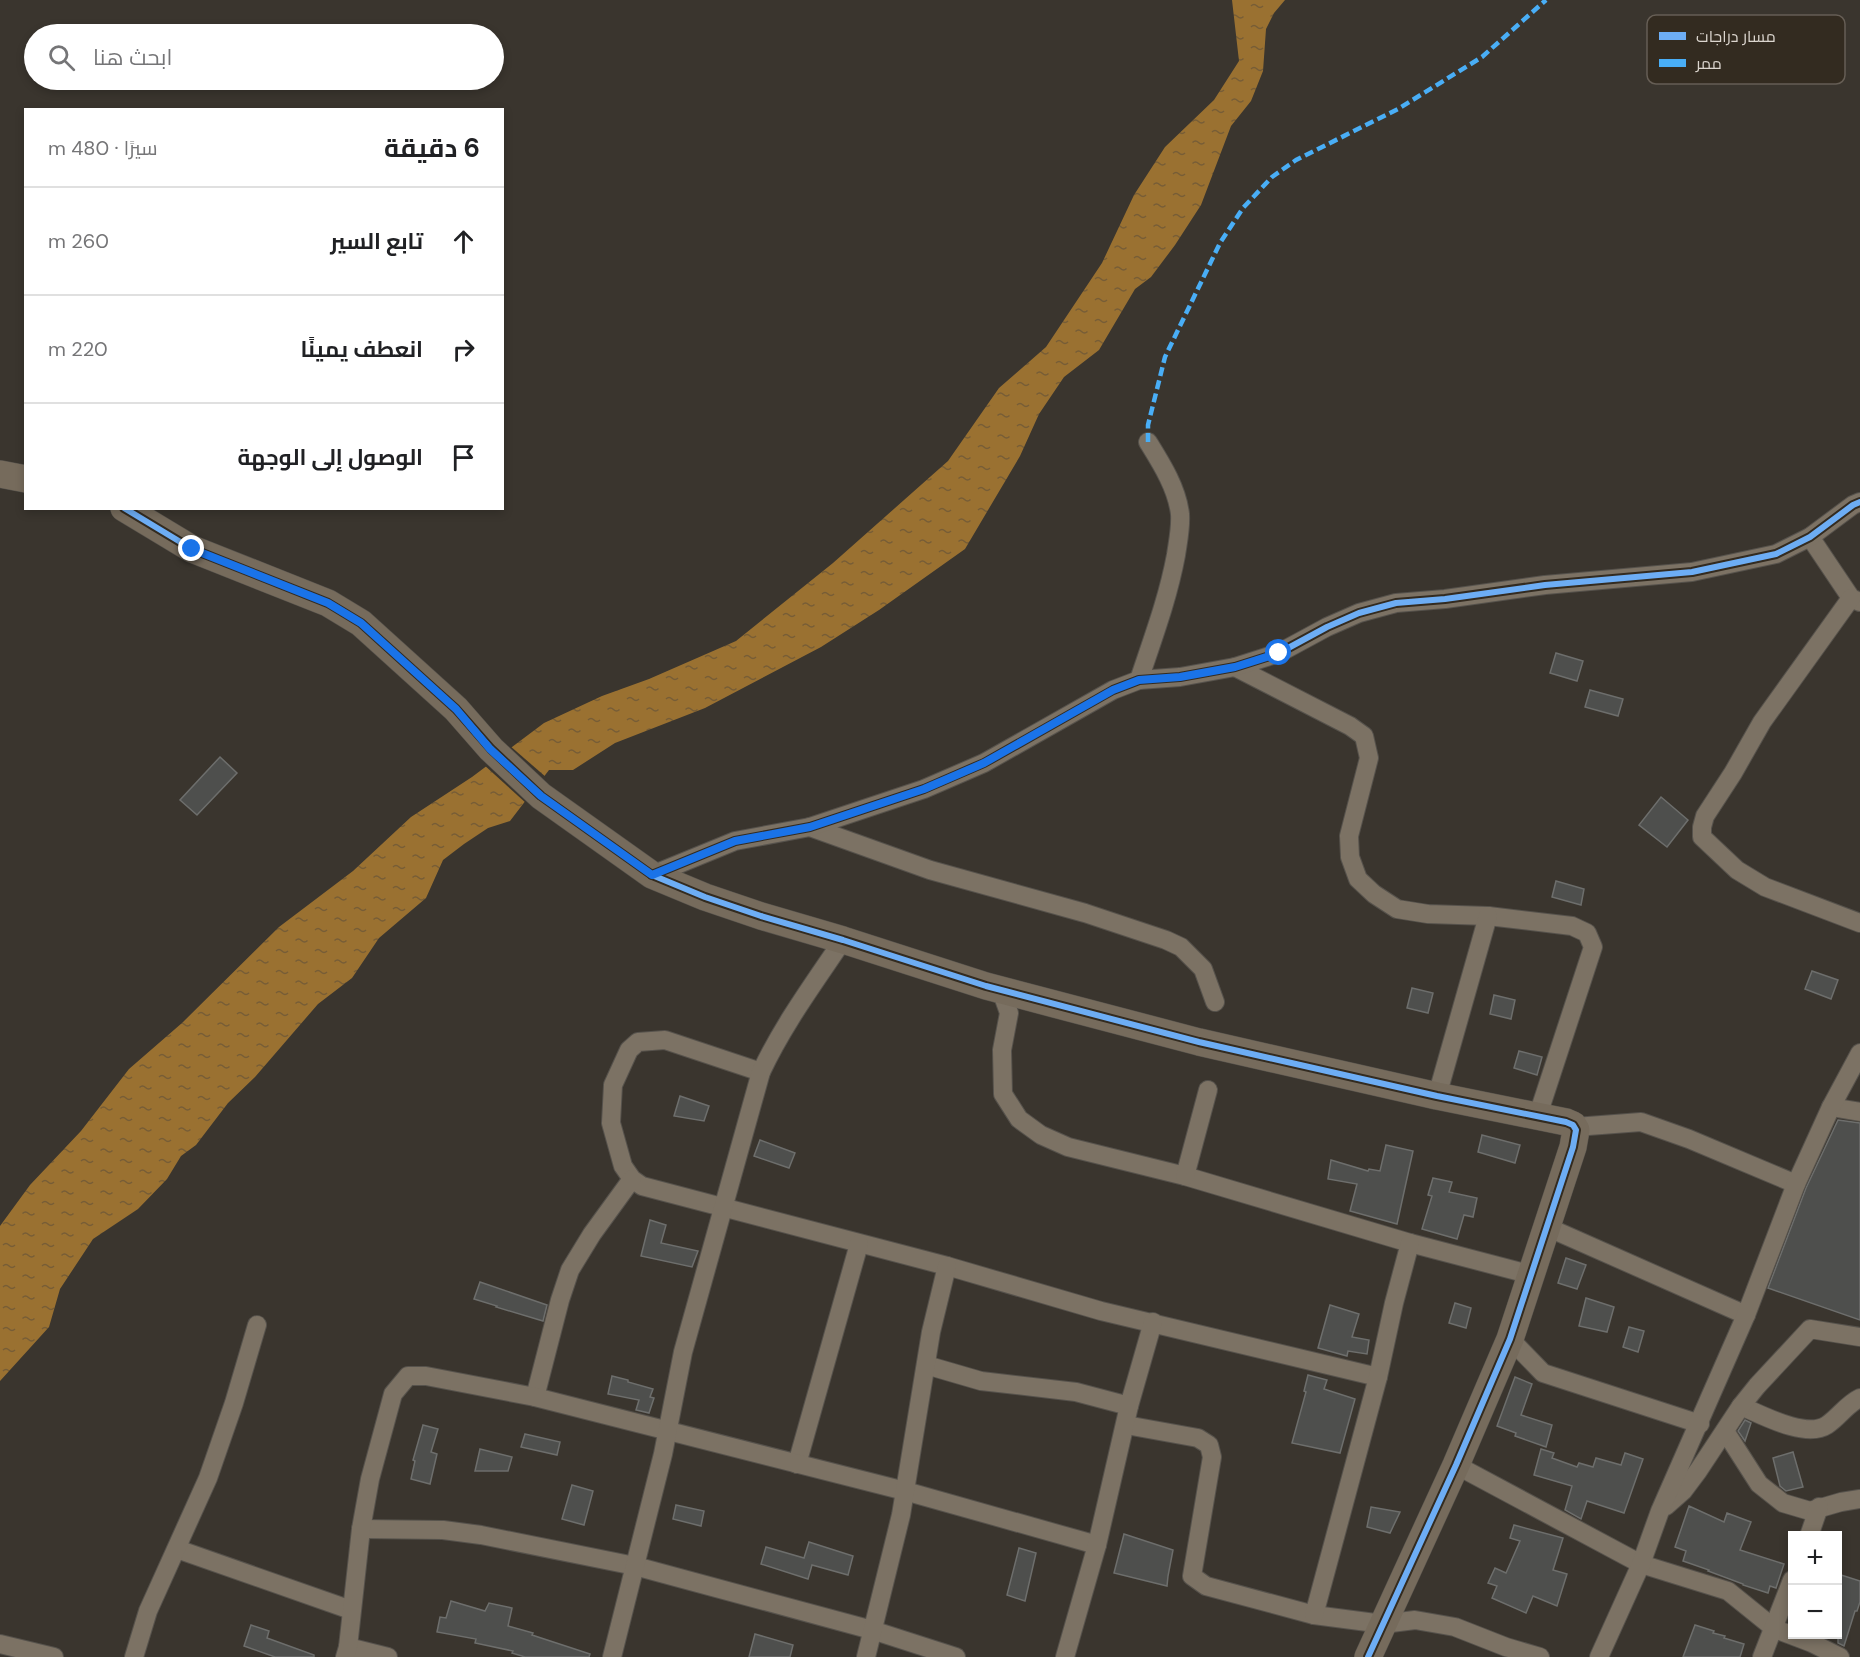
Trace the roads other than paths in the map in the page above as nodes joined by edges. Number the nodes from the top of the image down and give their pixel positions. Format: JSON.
{"nodes":[{"id":1,"x":1148,"y":442,"type":"dead end"},
{"id":2,"x":0,"y":474,"type":"edge"},
{"id":3,"x":24,"y":479,"type":"edge"},
{"id":4,"x":1860,"y":502,"type":"edge"},
{"id":5,"x":127,"y":510,"type":"edge"},
{"id":6,"x":1810,"y":537,"type":"junction"},
{"id":7,"x":1856,"y":600,"type":"edge"},
{"id":8,"x":1235,"y":667,"type":"junction"},
{"id":9,"x":1139,"y":680,"type":"junction"},
{"id":10,"x":810,"y":827,"type":"junction"},
{"id":11,"x":652,"y":875,"type":"junction"},
{"id":12,"x":1488,"y":916,"type":"junction"},
{"id":13,"x":1860,"y":923,"type":"edge"},
{"id":14,"x":843,"y":940,"type":"junction"},
{"id":15,"x":986,"y":986,"type":"junction"},
{"id":16,"x":1215,"y":1002,"type":"dead end"},
{"id":17,"x":1860,"y":1053,"type":"edge"},
{"id":18,"x":761,"y":1072,"type":"junction"},
{"id":19,"x":1208,"y":1090,"type":"dead end"},
{"id":20,"x":1437,"y":1096,"type":"junction"},
{"id":21,"x":1831,"y":1107,"type":"junction"},
{"id":22,"x":1860,"y":1112,"type":"edge"},
{"id":23,"x":1538,"y":1115,"type":"junction"},
{"id":24,"x":1575,"y":1127,"type":"junction"},
{"id":25,"x":1185,"y":1176,"type":"junction"},
{"id":26,"x":632,"y":1179,"type":"junction"},
{"id":27,"x":1796,"y":1184,"type":"junction"},
{"id":28,"x":723,"y":1208,"type":"junction"},
{"id":29,"x":1547,"y":1227,"type":"junction"},
{"id":30,"x":1410,"y":1243,"type":"junction"},
{"id":31,"x":859,"y":1244,"type":"junction"},
{"id":32,"x":947,"y":1266,"type":"junction"},
{"id":33,"x":1532,"y":1275,"type":"junction"},
{"id":34,"x":1746,"y":1315,"type":"junction"},
{"id":35,"x":1153,"y":1322,"type":"junction"},
{"id":36,"x":257,"y":1325,"type":"dead end"},
{"id":37,"x":1860,"y":1336,"type":"edge"},
{"id":38,"x":1510,"y":1339,"type":"junction"},
{"id":39,"x":926,"y":1365,"type":"junction"},
{"id":40,"x":1378,"y":1377,"type":"junction"},
{"id":41,"x":535,"y":1397,"type":"junction"},
{"id":42,"x":1860,"y":1398,"type":"edge"},
{"id":43,"x":1129,"y":1406,"type":"junction"},
{"id":44,"x":1741,"y":1406,"type":"junction"},
{"id":45,"x":1700,"y":1424,"type":"junction"},
{"id":46,"x":1126,"y":1425,"type":"junction"},
{"id":47,"x":667,"y":1431,"type":"junction"},
{"id":48,"x":1725,"y":1431,"type":"junction"},
{"id":49,"x":797,"y":1464,"type":"junction"},
{"id":50,"x":1456,"y":1465,"type":"junction"},
{"id":51,"x":905,"y":1491,"type":"junction"},
{"id":52,"x":1860,"y":1499,"type":"edge"},
{"id":53,"x":1819,"y":1507,"type":"junction"},
{"id":54,"x":1660,"y":1511,"type":"junction"},
{"id":55,"x":361,"y":1529,"type":"junction"},
{"id":56,"x":1811,"y":1531,"type":"edge"},
{"id":57,"x":1097,"y":1545,"type":"junction"},
{"id":58,"x":177,"y":1549,"type":"junction"},
{"id":59,"x":1641,"y":1564,"type":"junction"},
{"id":60,"x":635,"y":1566,"type":"junction"},
{"id":61,"x":1790,"y":1585,"type":"edge"},
{"id":62,"x":351,"y":1610,"type":"junction"},
{"id":63,"x":1314,"y":1615,"type":"junction"},
{"id":64,"x":1383,"y":1624,"type":"junction"},
{"id":65,"x":1775,"y":1629,"type":"junction"},
{"id":66,"x":872,"y":1630,"type":"junction"},
{"id":67,"x":0,"y":1644,"type":"edge"},
{"id":68,"x":346,"y":1652,"type":"edge"},
{"id":69,"x":54,"y":1657,"type":"edge"},
{"id":70,"x":134,"y":1657,"type":"edge"},
{"id":71,"x":388,"y":1657,"type":"edge"},
{"id":72,"x":612,"y":1657,"type":"edge"},
{"id":73,"x":866,"y":1657,"type":"edge"},
{"id":74,"x":956,"y":1657,"type":"edge"},
{"id":75,"x":1065,"y":1657,"type":"edge"},
{"id":76,"x":1368,"y":1657,"type":"edge"},
{"id":77,"x":1540,"y":1657,"type":"edge"},
{"id":78,"x":1599,"y":1657,"type":"edge"},
{"id":79,"x":1762,"y":1657,"type":"edge"},
{"id":80,"x":1840,"y":1657,"type":"edge"}],
"edges":[{"from":1,"to":9,"type":"street"},
{"from":2,"to":3,"type":"street"},
{"from":4,"to":6,"type":"street"},
{"from":5,"to":11,"type":"street"},
{"from":6,"to":7,"type":"street"},
{"from":6,"to":8,"type":"street"},
{"from":7,"to":13,"type":"street"},
{"from":8,"to":9,"type":"street"},
{"from":8,"to":12,"type":"street"},
{"from":9,"to":10,"type":"street"},
{"from":10,"to":11,"type":"street"},
{"from":10,"to":16,"type":"street"},
{"from":11,"to":14,"type":"street"},
{"from":12,"to":20,"type":"street"},
{"from":12,"to":23,"type":"street"},
{"from":14,"to":15,"type":"street"},
{"from":14,"to":18,"type":"street"},
{"from":15,"to":20,"type":"street"},
{"from":15,"to":25,"type":"street"},
{"from":17,"to":21,"type":"street"},
{"from":18,"to":26,"type":"street"},
{"from":18,"to":28,"type":"street"},
{"from":19,"to":25,"type":"street"},
{"from":20,"to":23,"type":"street"},
{"from":21,"to":22,"type":"street"},
{"from":21,"to":27,"type":"street"},
{"from":23,"to":24,"type":"street"},
{"from":24,"to":27,"type":"street"},
{"from":24,"to":29,"type":"street"},
{"from":25,"to":30,"type":"street"},
{"from":26,"to":28,"type":"street"},
{"from":26,"to":41,"type":"street"},
{"from":27,"to":34,"type":"street"},
{"from":28,"to":31,"type":"street"},
{"from":28,"to":47,"type":"street"},
{"from":29,"to":33,"type":"street"},
{"from":29,"to":34,"type":"street"},
{"from":30,"to":33,"type":"street"},
{"from":30,"to":40,"type":"street"},
{"from":31,"to":32,"type":"street"},
{"from":31,"to":49,"type":"street"},
{"from":32,"to":35,"type":"street"},
{"from":32,"to":39,"type":"street"},
{"from":33,"to":38,"type":"street"},
{"from":34,"to":45,"type":"street"},
{"from":35,"to":40,"type":"street"},
{"from":35,"to":43,"type":"street"},
{"from":36,"to":58,"type":"street"},
{"from":37,"to":44,"type":"street"},
{"from":38,"to":45,"type":"street"},
{"from":38,"to":50,"type":"street"},
{"from":39,"to":43,"type":"street"},
{"from":39,"to":51,"type":"street"},
{"from":40,"to":63,"type":"street"},
{"from":41,"to":47,"type":"street"},
{"from":41,"to":55,"type":"street"},
{"from":42,"to":44,"type":"street"},
{"from":43,"to":46,"type":"street"},
{"from":44,"to":48,"type":"street"},
{"from":45,"to":54,"type":"street"},
{"from":46,"to":57,"type":"street"},
{"from":46,"to":63,"type":"street"},
{"from":47,"to":49,"type":"street"},
{"from":47,"to":60,"type":"street"},
{"from":48,"to":53,"type":"street"},
{"from":48,"to":54,"type":"street"},
{"from":49,"to":51,"type":"street"},
{"from":50,"to":59,"type":"street"},
{"from":50,"to":64,"type":"street"},
{"from":51,"to":57,"type":"street"},
{"from":51,"to":66,"type":"street"},
{"from":52,"to":53,"type":"street"},
{"from":53,"to":56,"type":"street"},
{"from":54,"to":59,"type":"street"},
{"from":55,"to":60,"type":"street"},
{"from":55,"to":62,"type":"street"},
{"from":57,"to":75,"type":"street"},
{"from":58,"to":62,"type":"street"},
{"from":58,"to":70,"type":"street"},
{"from":59,"to":65,"type":"street"},
{"from":59,"to":78,"type":"street"},
{"from":60,"to":66,"type":"street"},
{"from":60,"to":72,"type":"street"},
{"from":61,"to":65,"type":"street"},
{"from":62,"to":68,"type":"street"},
{"from":63,"to":64,"type":"street"},
{"from":64,"to":76,"type":"street"},
{"from":64,"to":77,"type":"street"},
{"from":65,"to":79,"type":"street"},
{"from":65,"to":80,"type":"street"},
{"from":66,"to":73,"type":"street"},
{"from":66,"to":74,"type":"street"},
{"from":67,"to":69,"type":"street"},
{"from":68,"to":71,"type":"street"}]}
